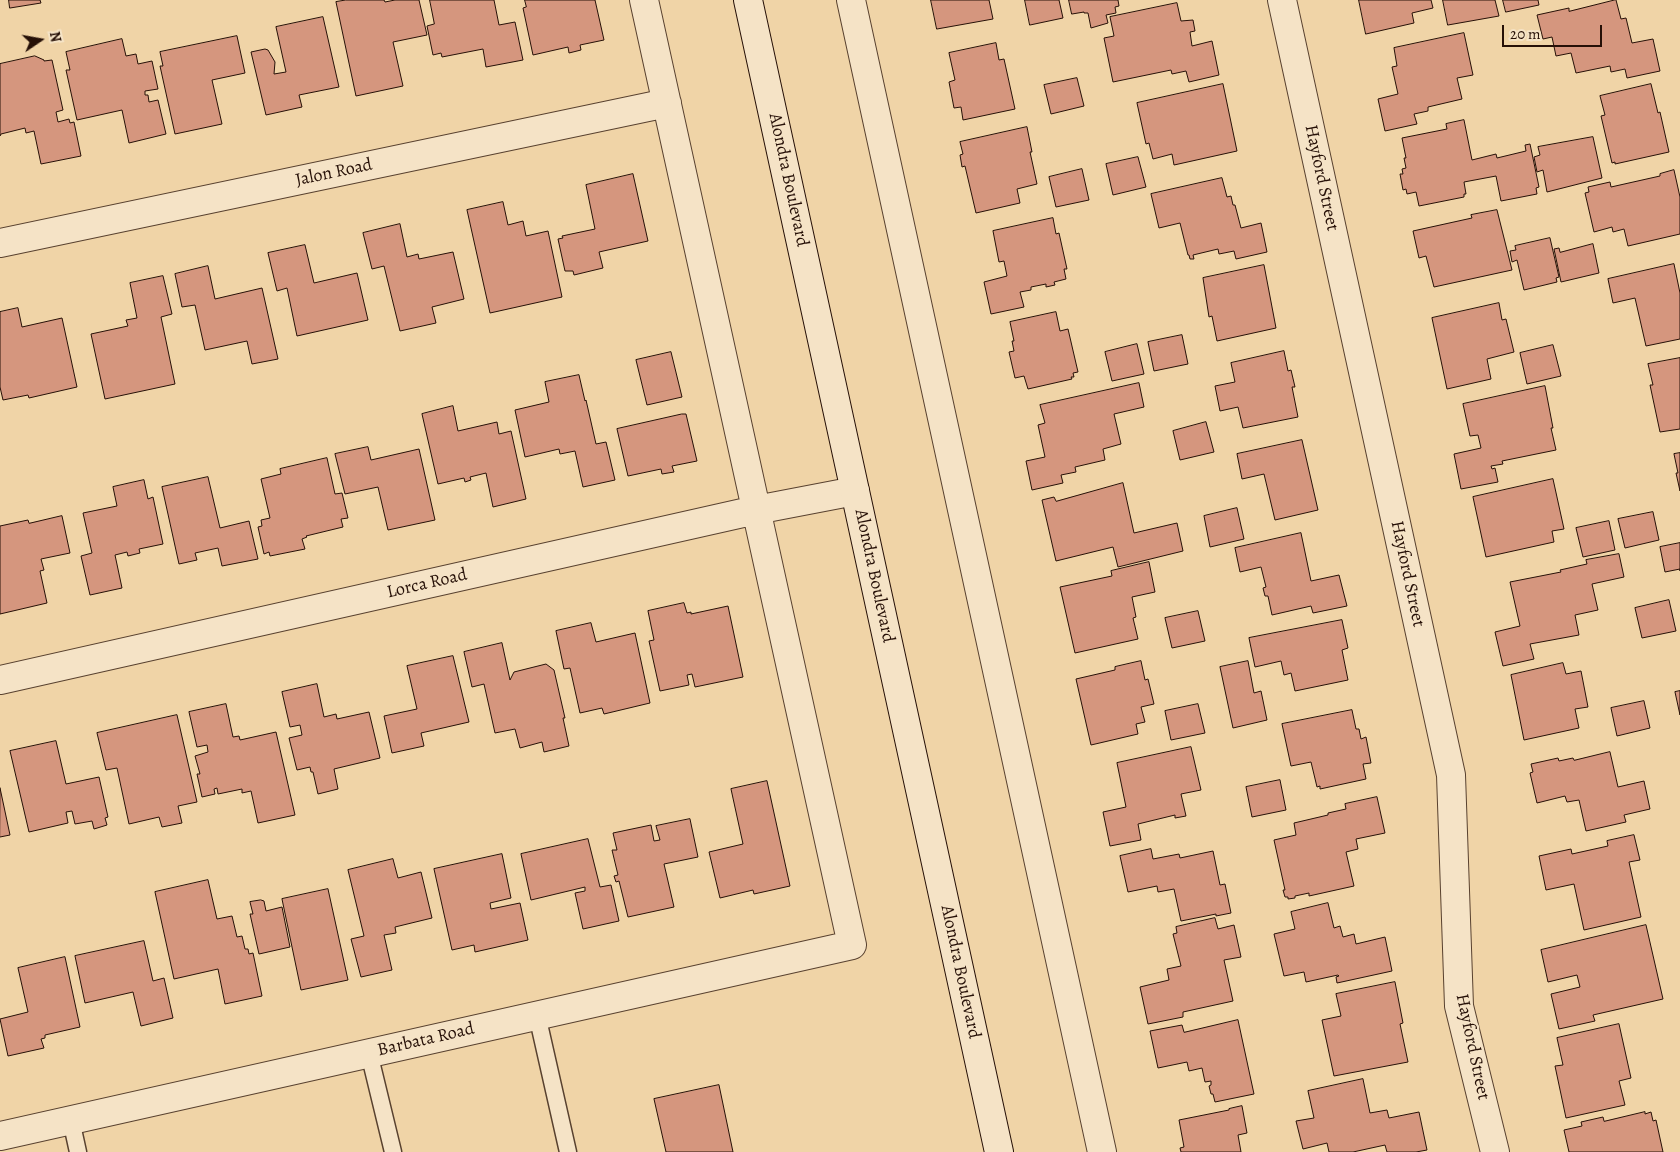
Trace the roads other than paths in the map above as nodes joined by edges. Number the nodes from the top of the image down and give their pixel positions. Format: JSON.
{"nodes":[{"id":1,"x":644,"y":0,"type":"edge"},
{"id":2,"x":748,"y":0,"type":"edge"},
{"id":3,"x":851,"y":0,"type":"edge"},
{"id":4,"x":1282,"y":0,"type":"edge"},
{"id":5,"x":667,"y":103,"type":"junction"},
{"id":6,"x":0,"y":243,"type":"edge"},
{"id":7,"x":855,"y":490,"type":"junction"},
{"id":8,"x":756,"y":510,"type":"junction"},
{"id":9,"x":0,"y":680,"type":"edge"},
{"id":10,"x":536,"y":1015,"type":"junction"},
{"id":11,"x":369,"y":1053,"type":"junction"},
{"id":12,"x":71,"y":1120,"type":"junction"},
{"id":13,"x":0,"y":1136,"type":"edge"},
{"id":14,"x":78,"y":1152,"type":"edge"},
{"id":15,"x":393,"y":1152,"type":"edge"},
{"id":16,"x":568,"y":1152,"type":"edge"},
{"id":17,"x":999,"y":1152,"type":"edge"},
{"id":18,"x":1102,"y":1152,"type":"edge"},
{"id":19,"x":1495,"y":1152,"type":"edge"}],
"edges":[{"from":1,"to":5,"type":"street"},
{"from":2,"to":7,"type":"street","name":"Alondra Boulevard"},
{"from":3,"to":18,"type":"street"},
{"from":4,"to":19,"type":"street","name":"Hayford Street"},
{"from":5,"to":6,"type":"street","name":"Jalon Road"},
{"from":5,"to":8,"type":"street"},
{"from":7,"to":8,"type":"street","name":"Lorca Road"},
{"from":7,"to":17,"type":"street","name":"Alondra Boulevard"},
{"from":8,"to":9,"type":"street","name":"Lorca Road"},
{"from":8,"to":10,"type":"street","name":"Barbata Road"},
{"from":10,"to":11,"type":"street","name":"Barbata Road"},
{"from":10,"to":16,"type":"lane"},
{"from":11,"to":12,"type":"street","name":"Barbata Road"},
{"from":11,"to":15,"type":"lane"},
{"from":12,"to":13,"type":"street","name":"Barbata Road"},
{"from":12,"to":14,"type":"lane"}]}
